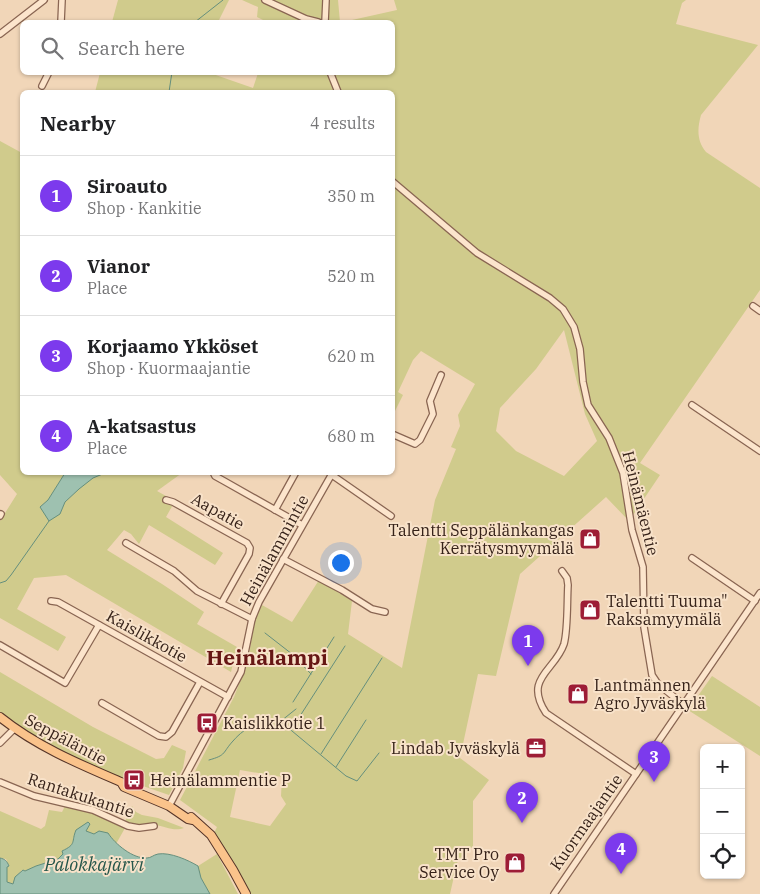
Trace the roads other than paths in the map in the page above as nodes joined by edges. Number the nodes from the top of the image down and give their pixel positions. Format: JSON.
{"nodes":[{"id":1,"x":44,"y":0,"type":"edge"},
{"id":2,"x":62,"y":0,"type":"edge"},
{"id":3,"x":265,"y":0,"type":"edge"},
{"id":4,"x":326,"y":0,"type":"edge"},
{"id":5,"x":61,"y":20,"type":"edge"},
{"id":6,"x":307,"y":20,"type":"edge"},
{"id":7,"x":325,"y":20,"type":"edge"},
{"id":8,"x":0,"y":34,"type":"edge"},
{"id":9,"x":48,"y":75,"type":"edge"},
{"id":10,"x":331,"y":75,"type":"edge"},
{"id":11,"x":42,"y":86,"type":"dead end"},
{"id":12,"x":337,"y":90,"type":"edge"},
{"id":13,"x":395,"y":184,"type":"edge"},
{"id":14,"x":753,"y":306,"type":"dead end"},
{"id":15,"x":760,"y":311,"type":"edge"},
{"id":16,"x":441,"y":375,"type":"dead end"},
{"id":17,"x":692,"y":405,"type":"dead end"},
{"id":18,"x":395,"y":435,"type":"edge"},
{"id":19,"x":760,"y":451,"type":"edge"},
{"id":20,"x":214,"y":475,"type":"edge"},
{"id":21,"x":294,"y":475,"type":"edge"},
{"id":22,"x":331,"y":475,"type":"edge"},
{"id":23,"x":333,"y":475,"type":"edge"},
{"id":24,"x":166,"y":500,"type":"dead end"},
{"id":25,"x":275,"y":510,"type":"junction"},
{"id":26,"x":391,"y":516,"type":"dead end"},
{"id":27,"x":302,"y":525,"type":"junction"},
{"id":28,"x":126,"y":543,"type":"dead end"},
{"id":29,"x":692,"y":558,"type":"dead end"},
{"id":30,"x":284,"y":559,"type":"junction"},
{"id":31,"x":562,"y":571,"type":"dead end"},
{"id":32,"x":760,"y":593,"type":"edge"},
{"id":33,"x":52,"y":601,"type":"dead end"},
{"id":34,"x":755,"y":601,"type":"junction"},
{"id":35,"x":221,"y":604,"type":"junction"},
{"id":36,"x":385,"y":612,"type":"dead end"},
{"id":37,"x":252,"y":619,"type":"junction"},
{"id":38,"x":99,"y":625,"type":"junction"},
{"id":39,"x":0,"y":645,"type":"edge"},
{"id":40,"x":200,"y":682,"type":"junction"},
{"id":41,"x":228,"y":697,"type":"junction"},
{"id":42,"x":102,"y":703,"type":"dead end"},
{"id":43,"x":684,"y":704,"type":"junction"},
{"id":44,"x":0,"y":717,"type":"edge"},
{"id":45,"x":14,"y":728,"type":"junction"},
{"id":46,"x":0,"y":743,"type":"edge"},
{"id":47,"x":636,"y":774,"type":"junction"},
{"id":48,"x":0,"y":782,"type":"edge"},
{"id":49,"x":170,"y":804,"type":"junction"},
{"id":50,"x":154,"y":826,"type":"dead end"},
{"id":51,"x":246,"y":894,"type":"edge"},
{"id":52,"x":554,"y":894,"type":"edge"}],
"edges":[{"from":1,"to":8,"type":"street"},
{"from":2,"to":5,"type":"street"},
{"from":3,"to":6,"type":"street"},
{"from":4,"to":7,"type":"street"},
{"from":9,"to":11,"type":"street"},
{"from":10,"to":12,"type":"street"},
{"from":13,"to":43,"type":"street","name":"Heinämäentie"},
{"from":14,"to":15,"type":"street"},
{"from":16,"to":18,"type":"street"},
{"from":17,"to":19,"type":"street"},
{"from":20,"to":25,"type":"street"},
{"from":21,"to":25,"type":"street"},
{"from":22,"to":27,"type":"street","name":"Heinälammintie"},
{"from":23,"to":26,"type":"street"},
{"from":24,"to":35,"type":"street","name":"Aapatie"},
{"from":25,"to":27,"type":"street"},
{"from":27,"to":30,"type":"street","name":"Heinälammintie"},
{"from":28,"to":35,"type":"street"},
{"from":29,"to":34,"type":"street"},
{"from":30,"to":36,"type":"street"},
{"from":30,"to":37,"type":"street","name":"Heinälammintie"},
{"from":31,"to":47,"type":"street"},
{"from":32,"to":34,"type":"street","name":"Kuormaajantie"},
{"from":33,"to":38,"type":"street","name":"Kaislikkotie"},
{"from":34,"to":43,"type":"street","name":"Kuormaajantie"},
{"from":35,"to":37,"type":"street"},
{"from":37,"to":41,"type":"street","name":"Heinälammintie"},
{"from":38,"to":39,"type":"street"},
{"from":38,"to":40,"type":"street","name":"Kaislikkotie"},
{"from":40,"to":41,"type":"street","name":"Kaislikkotie"},
{"from":40,"to":42,"type":"street"},
{"from":41,"to":49,"type":"street","name":"Heinälammintie"},
{"from":43,"to":47,"type":"street","name":"Kuormaajantie"},
{"from":44,"to":45,"type":"main road","name":"Seppäläntie"},
{"from":45,"to":46,"type":"street"},
{"from":45,"to":49,"type":"main road","name":"Seppäläntie"},
{"from":47,"to":52,"type":"street","name":"Kuormaajantie"},
{"from":48,"to":50,"type":"street","name":"Rantakukantie"},
{"from":49,"to":51,"type":"main road","name":"Seppäläntie"}]}
